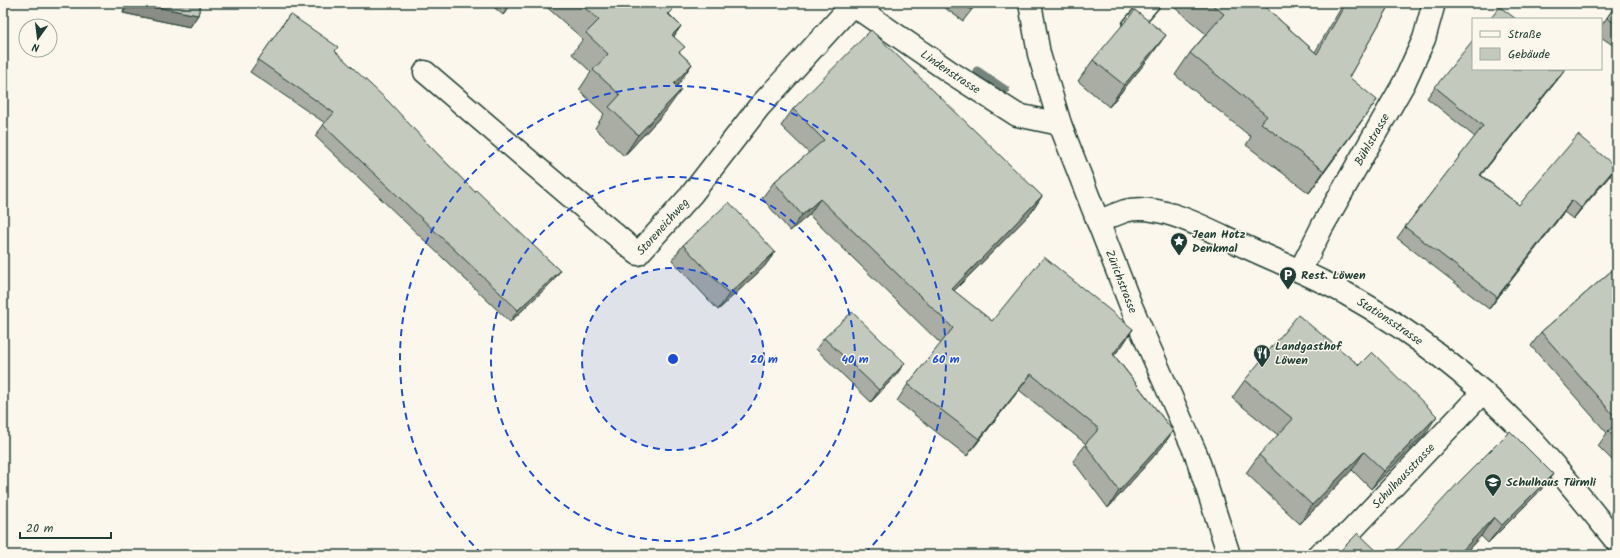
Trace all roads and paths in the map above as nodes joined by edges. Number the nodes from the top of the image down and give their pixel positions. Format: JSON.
{"nodes":[{"id":1,"x":1030,"y":3,"type":"edge"},
{"id":2,"x":1151,"y":3,"type":"edge"},
{"id":3,"x":1434,"y":3,"type":"edge"},
{"id":4,"x":851,"y":4,"type":"edge"},
{"id":5,"x":1131,"y":26,"type":"edge"},
{"id":6,"x":425,"y":72,"type":"dead end"},
{"id":7,"x":1060,"y":124,"type":"junction"},
{"id":8,"x":1098,"y":222,"type":"junction"},
{"id":9,"x":1300,"y":271,"type":"junction"},
{"id":10,"x":1483,"y":392,"type":"junction"},
{"id":11,"x":1617,"y":542,"type":"edge"},
{"id":12,"x":1229,"y":555,"type":"edge"},
{"id":13,"x":1318,"y":555,"type":"edge"}],
"edges":[{"from":1,"to":7,"type":"street","name":"Zürichstrasse"},
{"from":2,"to":5,"type":"lane"},
{"from":3,"to":9,"type":"street","name":"Bühlstrasse"},
{"from":4,"to":6,"type":"street","name":"Storeneichweg"},
{"from":4,"to":7,"type":"street","name":"Lindenstrasse"},
{"from":7,"to":8,"type":"street","name":"Zürichstrasse"},
{"from":8,"to":9,"type":"street","name":"Stationsstrasse"},
{"from":8,"to":12,"type":"street","name":"Zürichstrasse"},
{"from":9,"to":10,"type":"street","name":"Stationsstrasse"},
{"from":10,"to":11,"type":"street","name":"Stationsstrasse"},
{"from":10,"to":13,"type":"street","name":"Schulhausstrasse"}]}
